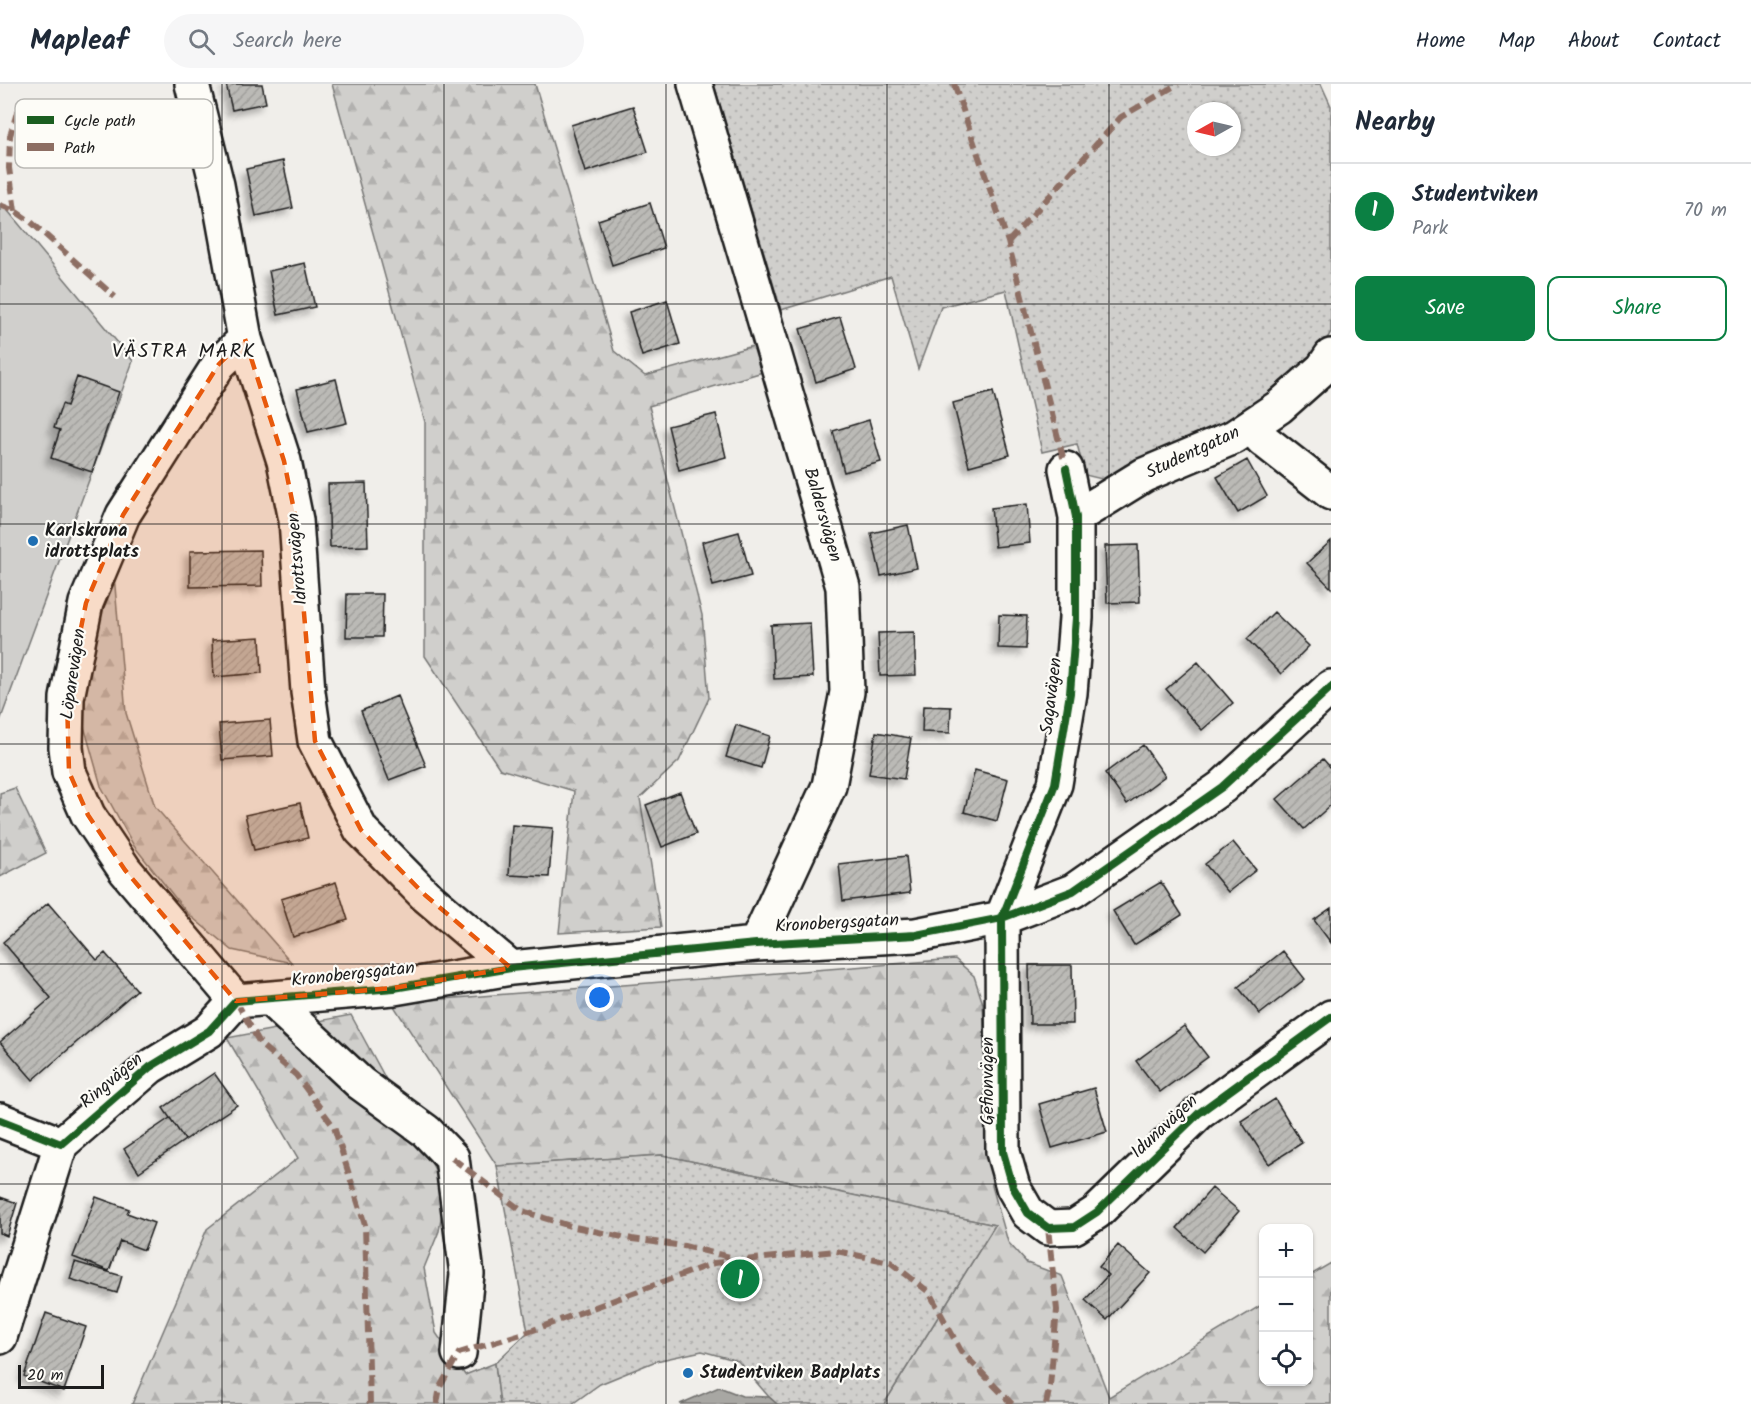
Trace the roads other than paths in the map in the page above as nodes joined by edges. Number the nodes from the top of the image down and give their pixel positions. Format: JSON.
{"nodes":[{"id":1,"x":192,"y":84,"type":"edge"},
{"id":2,"x":696,"y":84,"type":"edge"},
{"id":3,"x":196,"y":99,"type":"edge"},
{"id":4,"x":213,"y":168,"type":"edge"},
{"id":5,"x":246,"y":339,"type":"junction"},
{"id":6,"x":1331,"y":356,"type":"edge"},
{"id":7,"x":1252,"y":425,"type":"junction"},
{"id":8,"x":1066,"y":469,"type":"dead end"},
{"id":9,"x":1331,"y":493,"type":"edge"},
{"id":10,"x":1076,"y":517,"type":"junction"},
{"id":11,"x":1331,"y":687,"type":"edge"},
{"id":12,"x":1002,"y":918,"type":"junction"},
{"id":13,"x":756,"y":944,"type":"junction"},
{"id":14,"x":511,"y":968,"type":"junction"},
{"id":15,"x":270,"y":999,"type":"junction"},
{"id":16,"x":236,"y":1001,"type":"junction"},
{"id":17,"x":1331,"y":1017,"type":"edge"},
{"id":18,"x":0,"y":1120,"type":"edge"},
{"id":19,"x":61,"y":1144,"type":"junction"},
{"id":20,"x":1048,"y":1228,"type":"joint"},
{"id":21,"x":0,"y":1337,"type":"edge"},
{"id":22,"x":459,"y":1353,"type":"dead end"}],
"edges":[{"from":1,"to":3,"type":"street","name":"Idrottsvägen"},
{"from":2,"to":13,"type":"street","name":"Baldersvägen"},
{"from":4,"to":5,"type":"street","name":"Idrottsvägen"},
{"from":5,"to":14,"type":"street","name":"Idrottsvägen"},
{"from":5,"to":16,"type":"street","name":"Löparevägen"},
{"from":6,"to":7,"type":"street","name":"Studentgatan"},
{"from":7,"to":9,"type":"street"},
{"from":7,"to":10,"type":"street","name":"Studentgatan"},
{"from":8,"to":10,"type":"street","name":"Sagavägen"},
{"from":10,"to":12,"type":"street","name":"Sagavägen"},
{"from":11,"to":12,"type":"street","name":"Kronobergsgatan"},
{"from":12,"to":13,"type":"street","name":"Kronobergsgatan"},
{"from":12,"to":20,"type":"street","name":"Gefionvägen"},
{"from":13,"to":14,"type":"street","name":"Kronobergsgatan"},
{"from":14,"to":15,"type":"street","name":"Kronobergsgatan"},
{"from":15,"to":16,"type":"street"},
{"from":15,"to":22,"type":"street"},
{"from":16,"to":19,"type":"street","name":"Ringvägen"},
{"from":17,"to":20,"type":"street","name":"Idunavägen"},
{"from":18,"to":19,"type":"street"},
{"from":19,"to":21,"type":"street"}]}
